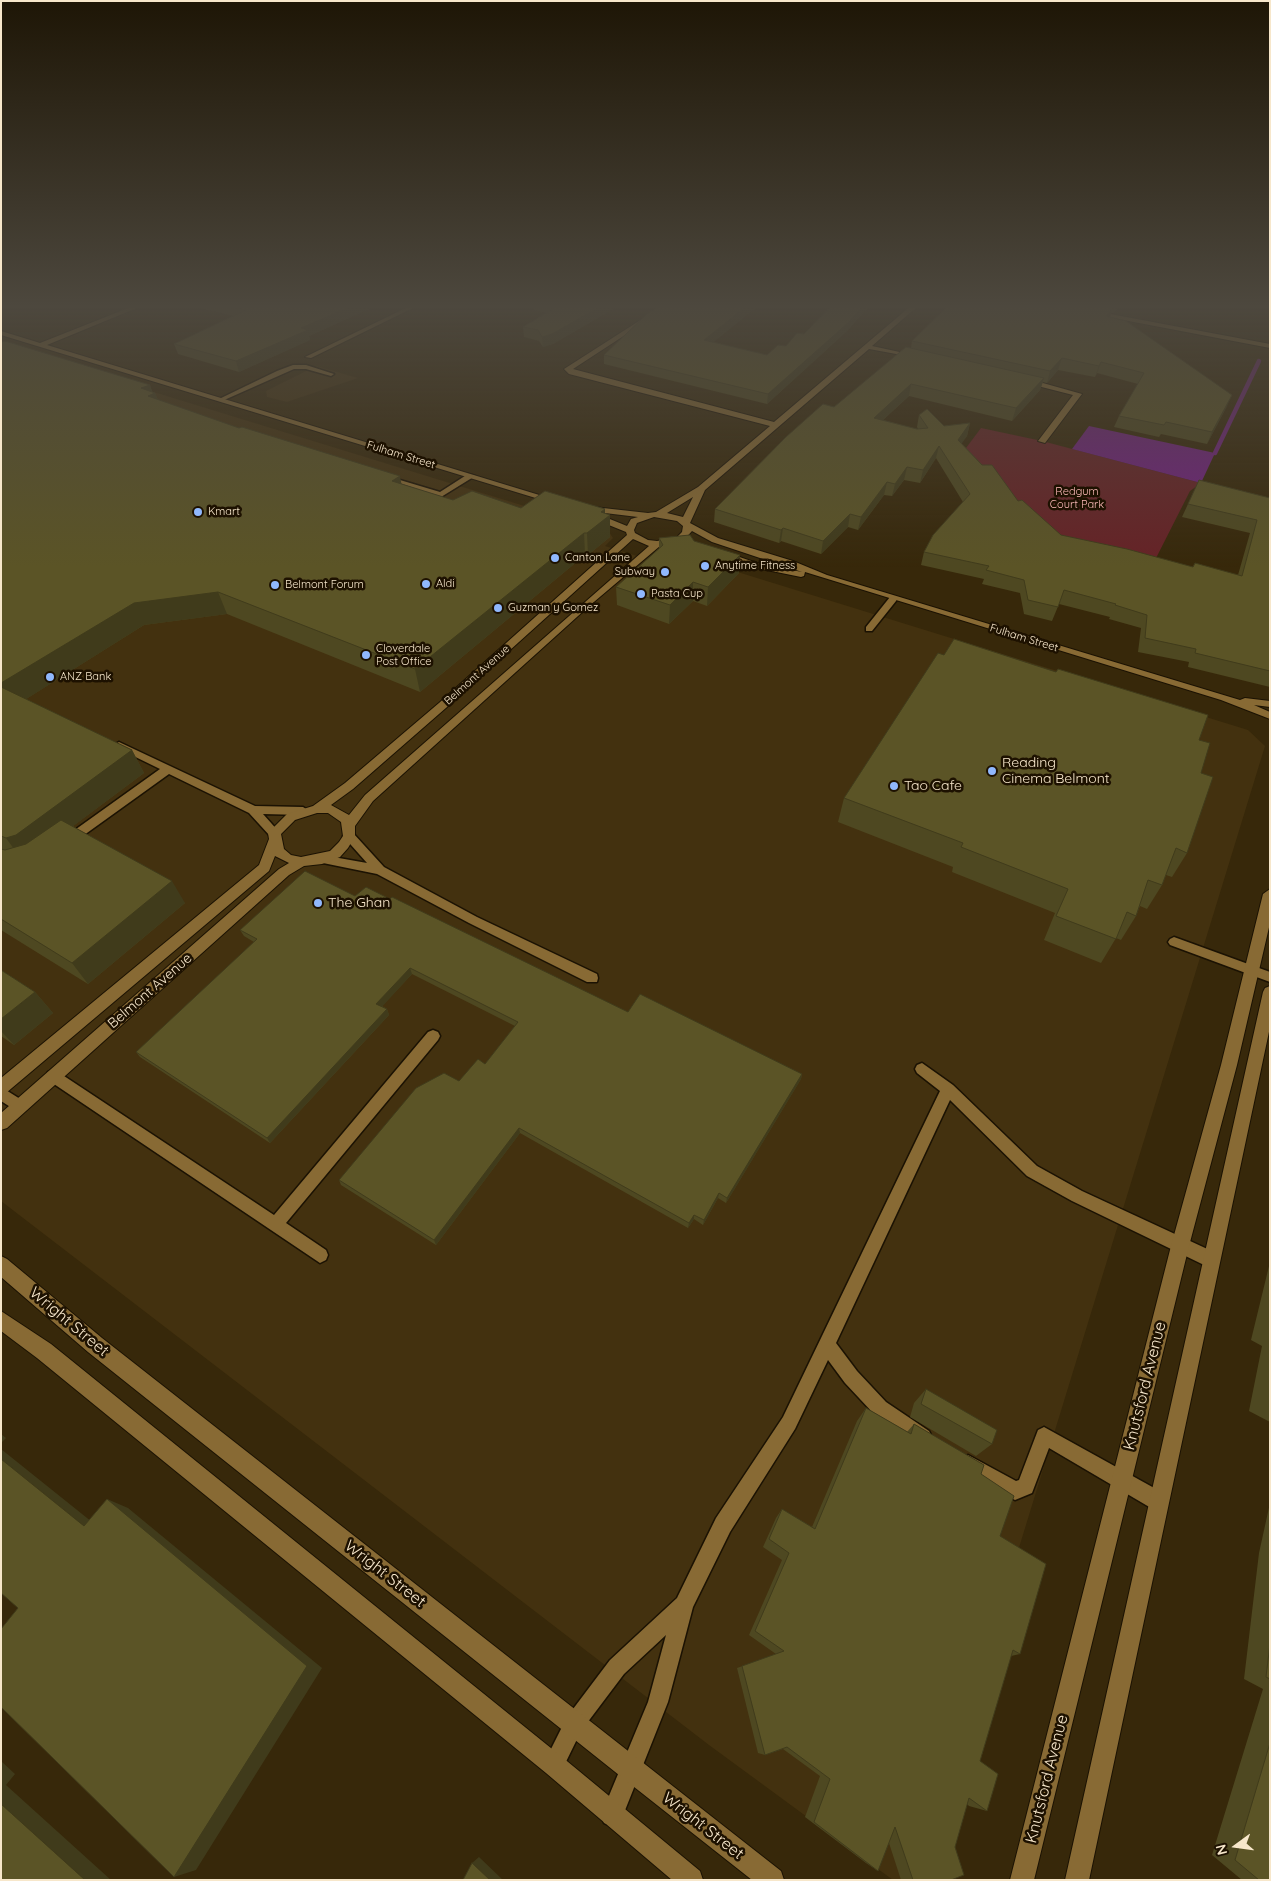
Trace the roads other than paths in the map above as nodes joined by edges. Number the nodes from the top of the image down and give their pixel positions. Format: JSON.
{"nodes":[{"id":1,"x":196,"y":393,"type":"edge"},
{"id":2,"x":235,"y":393,"type":"edge"},
{"id":3,"x":652,"y":393,"type":"edge"},
{"id":4,"x":814,"y":393,"type":"edge"},
{"id":5,"x":1073,"y":393,"type":"edge"},
{"id":6,"x":220,"y":400,"type":"junction"},
{"id":7,"x":776,"y":425,"type":"junction"},
{"id":8,"x":1042,"y":440,"type":"dead end"},
{"id":9,"x":471,"y":476,"type":"junction"},
{"id":10,"x":400,"y":482,"type":"edge"},
{"id":11,"x":701,"y":490,"type":"junction"},
{"id":12,"x":564,"y":504,"type":"edge"},
{"id":13,"x":658,"y":514,"type":"junction"},
{"id":14,"x":648,"y":515,"type":"junction"},
{"id":15,"x":686,"y":523,"type":"junction"},
{"id":16,"x":630,"y":533,"type":"junction"},
{"id":17,"x":657,"y":544,"type":"junction"},
{"id":18,"x":710,"y":550,"type":"edge"},
{"id":19,"x":824,"y":577,"type":"junction"},
{"id":20,"x":893,"y":599,"type":"junction"},
{"id":21,"x":869,"y":629,"type":"dead end"},
{"id":22,"x":1225,"y":698,"type":"junction"},
{"id":23,"x":1270,"y":704,"type":"edge"},
{"id":24,"x":1270,"y":716,"type":"edge"},
{"id":25,"x":113,"y":741,"type":"edge"},
{"id":26,"x":168,"y":769,"type":"junction"},
{"id":27,"x":317,"y":809,"type":"junction"},
{"id":28,"x":253,"y":810,"type":"junction"},
{"id":29,"x":303,"y":811,"type":"junction"},
{"id":30,"x":349,"y":830,"type":"junction"},
{"id":31,"x":274,"y":837,"type":"junction"},
{"id":32,"x":60,"y":846,"type":"edge"},
{"id":33,"x":322,"y":859,"type":"junction"},
{"id":34,"x":301,"y":862,"type":"junction"},
{"id":35,"x":380,"y":870,"type":"junction"},
{"id":36,"x":1270,"y":894,"type":"edge"},
{"id":37,"x":1174,"y":942,"type":"dead end"},
{"id":38,"x":1251,"y":970,"type":"junction"},
{"id":39,"x":1270,"y":977,"type":"edge"},
{"id":40,"x":592,"y":978,"type":"dead end"},
{"id":41,"x":1270,"y":992,"type":"edge"},
{"id":42,"x":433,"y":1036,"type":"dead end"},
{"id":43,"x":922,"y":1068,"type":"dead end"},
{"id":44,"x":53,"y":1076,"type":"junction"},
{"id":45,"x":1,"y":1088,"type":"edge"},
{"id":46,"x":948,"y":1089,"type":"junction"},
{"id":47,"x":1,"y":1093,"type":"edge"},
{"id":48,"x":20,"y":1106,"type":"junction"},
{"id":49,"x":1,"y":1123,"type":"edge"},
{"id":50,"x":276,"y":1224,"type":"junction"},
{"id":51,"x":1180,"y":1246,"type":"junction"},
{"id":52,"x":320,"y":1256,"type":"dead end"},
{"id":53,"x":1210,"y":1259,"type":"junction"},
{"id":54,"x":1,"y":1265,"type":"edge"},
{"id":55,"x":1,"y":1320,"type":"edge"},
{"id":56,"x":827,"y":1345,"type":"junction"},
{"id":57,"x":939,"y":1447,"type":"edge"},
{"id":58,"x":956,"y":1457,"type":"edge"},
{"id":59,"x":1122,"y":1481,"type":"junction"},
{"id":60,"x":1158,"y":1501,"type":"junction"},
{"id":61,"x":684,"y":1605,"type":"junction"},
{"id":62,"x":574,"y":1724,"type":"junction"},
{"id":63,"x":554,"y":1765,"type":"junction"},
{"id":64,"x":632,"y":1772,"type":"junction"},
{"id":65,"x":612,"y":1815,"type":"junction"},
{"id":66,"x":691,"y":1880,"type":"edge"},
{"id":67,"x":772,"y":1880,"type":"edge"},
{"id":68,"x":1022,"y":1880,"type":"edge"},
{"id":69,"x":1077,"y":1880,"type":"edge"}],
"edges":[{"from":1,"to":6,"type":"street","name":"Fulham Street"},
{"from":2,"to":6,"type":"lane"},
{"from":3,"to":7,"type":"street"},
{"from":4,"to":7,"type":"street"},
{"from":5,"to":8,"type":"street"},
{"from":6,"to":9,"type":"street","name":"Fulham Street"},
{"from":7,"to":11,"type":"street"},
{"from":9,"to":10,"type":"lane"},
{"from":9,"to":12,"type":"street","name":"Fulham Street"},
{"from":11,"to":13,"type":"street"},
{"from":11,"to":15,"type":"street"},
{"from":13,"to":14,"type":"street"},
{"from":13,"to":15,"type":"street"},
{"from":14,"to":16,"type":"street","name":"Belmont Avenue"},
{"from":14,"to":16,"type":"street"},
{"from":15,"to":17,"type":"street"},
{"from":15,"to":19,"type":"street","name":"Fulham Street"},
{"from":16,"to":17,"type":"street"},
{"from":16,"to":27,"type":"street","name":"Belmont Avenue"},
{"from":17,"to":30,"type":"street","name":"Belmont Avenue"},
{"from":18,"to":19,"type":"street","name":"Fulham Street"},
{"from":19,"to":20,"type":"street","name":"Fulham Street"},
{"from":20,"to":21,"type":"lane"},
{"from":20,"to":22,"type":"street","name":"Fulham Street"},
{"from":22,"to":23,"type":"street","name":"Fulham Street"},
{"from":22,"to":24,"type":"street","name":"Fulham Street"},
{"from":25,"to":26,"type":"lane"},
{"from":26,"to":28,"type":"lane"},
{"from":26,"to":32,"type":"lane"},
{"from":27,"to":29,"type":"street","name":"Belmont Avenue"},
{"from":27,"to":30,"type":"street","name":"Belmont Avenue"},
{"from":28,"to":29,"type":"lane"},
{"from":28,"to":31,"type":"lane"},
{"from":29,"to":31,"type":"street","name":"Belmont Avenue"},
{"from":30,"to":33,"type":"street","name":"Belmont Avenue"},
{"from":30,"to":35,"type":"lane"},
{"from":31,"to":34,"type":"street"},
{"from":31,"to":45,"type":"street","name":"Belmont Avenue"},
{"from":33,"to":34,"type":"street","name":"Belmont Avenue"},
{"from":33,"to":35,"type":"lane"},
{"from":34,"to":44,"type":"street","name":"Belmont Avenue"},
{"from":35,"to":40,"type":"lane"},
{"from":36,"to":38,"type":"street","name":"Knutsford Avenue"},
{"from":37,"to":38,"type":"lane"},
{"from":38,"to":39,"type":"lane"},
{"from":38,"to":51,"type":"street","name":"Knutsford Avenue"},
{"from":41,"to":53,"type":"street"},
{"from":42,"to":50,"type":"lane"},
{"from":43,"to":46,"type":"lane"},
{"from":44,"to":48,"type":"street","name":"Belmont Avenue"},
{"from":44,"to":50,"type":"lane"},
{"from":46,"to":51,"type":"lane"},
{"from":46,"to":56,"type":"lane"},
{"from":47,"to":48,"type":"lane"},
{"from":48,"to":49,"type":"street","name":"Belmont Avenue"},
{"from":50,"to":52,"type":"lane"},
{"from":51,"to":53,"type":"lane"},
{"from":51,"to":59,"type":"street","name":"Knutsford Avenue"},
{"from":53,"to":60,"type":"street"},
{"from":54,"to":62,"type":"street","name":"Wright Street"},
{"from":55,"to":63,"type":"street"},
{"from":56,"to":57,"type":"lane"},
{"from":56,"to":61,"type":"lane"},
{"from":58,"to":59,"type":"lane"},
{"from":59,"to":60,"type":"lane"},
{"from":59,"to":68,"type":"street","name":"Knutsford Avenue"},
{"from":60,"to":69,"type":"street"},
{"from":61,"to":62,"type":"lane"},
{"from":61,"to":64,"type":"lane"},
{"from":62,"to":63,"type":"lane"},
{"from":62,"to":64,"type":"street","name":"Wright Street"},
{"from":63,"to":65,"type":"street"},
{"from":64,"to":65,"type":"lane"},
{"from":64,"to":67,"type":"street","name":"Wright Street"},
{"from":65,"to":66,"type":"street"}]}
